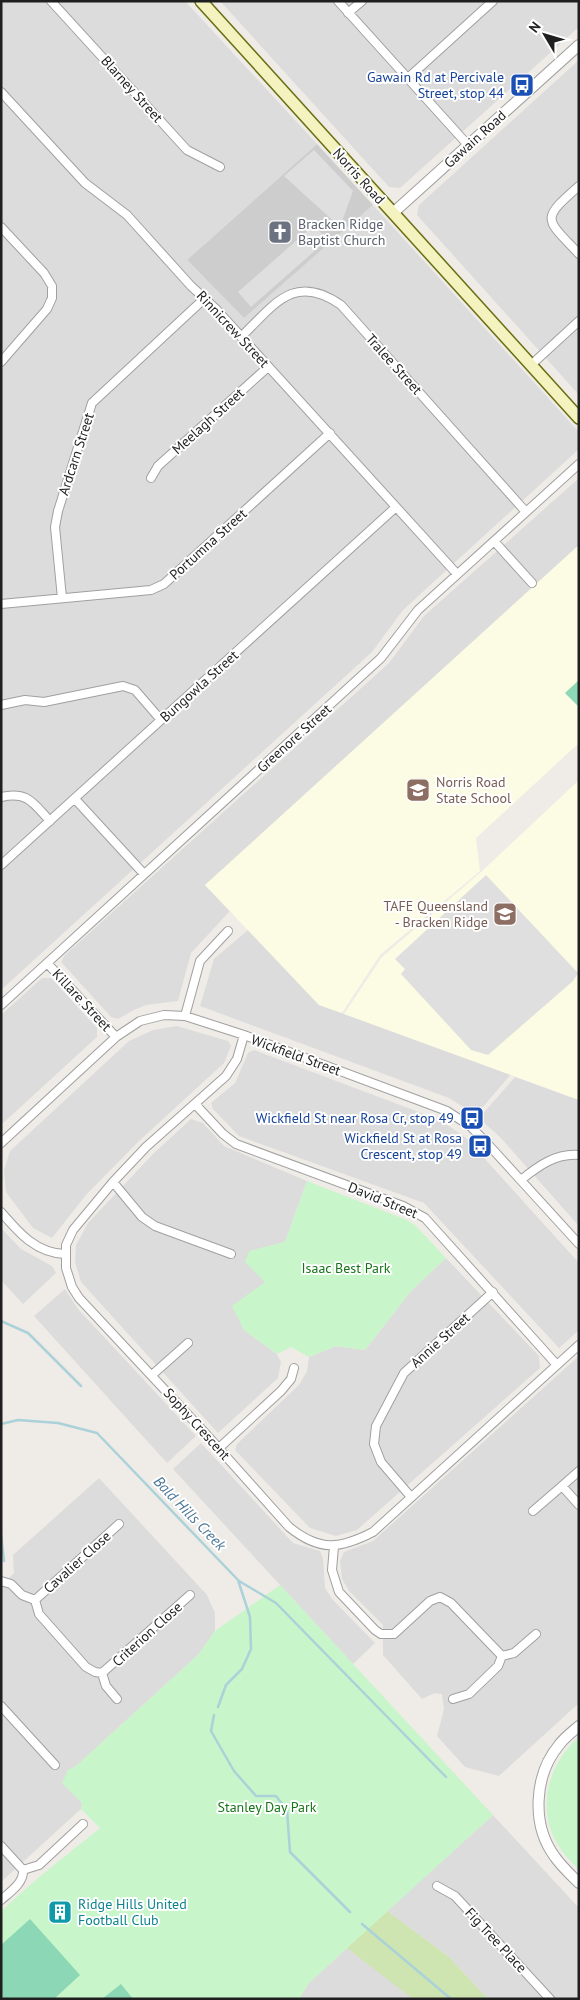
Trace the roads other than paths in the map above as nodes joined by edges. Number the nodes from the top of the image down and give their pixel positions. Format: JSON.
{"nodes":[{"id":1,"x":51,"y":1,"type":"edge"},
{"id":2,"x":201,"y":1,"type":"edge"},
{"id":3,"x":338,"y":1,"type":"edge"},
{"id":4,"x":362,"y":1,"type":"edge"},
{"id":5,"x":493,"y":1,"type":"edge"},
{"id":6,"x":348,"y":13,"type":"junction"},
{"id":7,"x":579,"y":45,"type":"edge"},
{"id":8,"x":408,"y":78,"type":"junction"},
{"id":9,"x":1,"y":92,"type":"edge"},
{"id":10,"x":468,"y":145,"type":"junction"},
{"id":11,"x":220,"y":167,"type":"dead end"},
{"id":12,"x":579,"y":186,"type":"edge"},
{"id":13,"x":393,"y":213,"type":"junction"},
{"id":14,"x":542,"y":216,"type":"dead end"},
{"id":15,"x":552,"y":217,"type":"junction"},
{"id":16,"x":1,"y":227,"type":"edge"},
{"id":17,"x":579,"y":254,"type":"edge"},
{"id":18,"x":205,"y":298,"type":"junction"},
{"id":19,"x":579,"y":321,"type":"edge"},
{"id":20,"x":241,"y":337,"type":"junction"},
{"id":21,"x":1,"y":361,"type":"edge"},
{"id":22,"x":531,"y":365,"type":"junction"},
{"id":23,"x":268,"y":367,"type":"junction"},
{"id":24,"x":579,"y":418,"type":"edge"},
{"id":25,"x":330,"y":433,"type":"junction"},
{"id":26,"x":579,"y":464,"type":"edge"},
{"id":27,"x":151,"y":478,"type":"dead end"},
{"id":28,"x":396,"y":507,"type":"junction"},
{"id":29,"x":526,"y":512,"type":"junction"},
{"id":30,"x":494,"y":541,"type":"junction"},
{"id":31,"x":457,"y":574,"type":"junction"},
{"id":32,"x":532,"y":583,"type":"dead end"},
{"id":33,"x":62,"y":598,"type":"junction"},
{"id":34,"x":1,"y":604,"type":"edge"},
{"id":35,"x":1,"y":705,"type":"edge"},
{"id":36,"x":162,"y":720,"type":"junction"},
{"id":37,"x":1,"y":797,"type":"edge"},
{"id":38,"x":75,"y":798,"type":"junction"},
{"id":39,"x":50,"y":821,"type":"junction"},
{"id":40,"x":1,"y":865,"type":"edge"},
{"id":41,"x":144,"y":874,"type":"junction"},
{"id":42,"x":228,"y":931,"type":"dead end"},
{"id":43,"x":48,"y":963,"type":"junction"},
{"id":44,"x":1,"y":1005,"type":"edge"},
{"id":45,"x":185,"y":1016,"type":"junction"},
{"id":46,"x":244,"y":1035,"type":"junction"},
{"id":47,"x":116,"y":1038,"type":"junction"},
{"id":48,"x":195,"y":1104,"type":"junction"},
{"id":49,"x":1,"y":1143,"type":"edge"},
{"id":50,"x":579,"y":1155,"type":"edge"},
{"id":51,"x":522,"y":1180,"type":"junction"},
{"id":52,"x":113,"y":1182,"type":"junction"},
{"id":53,"x":1,"y":1212,"type":"edge"},
{"id":54,"x":579,"y":1244,"type":"edge"},
{"id":55,"x":65,"y":1254,"type":"junction"},
{"id":56,"x":231,"y":1254,"type":"dead end"},
{"id":57,"x":493,"y":1292,"type":"junction"},
{"id":58,"x":188,"y":1343,"type":"dead end"},
{"id":59,"x":579,"y":1346,"type":"edge"},
{"id":60,"x":557,"y":1365,"type":"junction"},
{"id":61,"x":294,"y":1368,"type":"dead end"},
{"id":62,"x":152,"y":1375,"type":"junction"},
{"id":63,"x":219,"y":1448,"type":"junction"},
{"id":64,"x":579,"y":1471,"type":"edge"},
{"id":65,"x":562,"y":1486,"type":"junction"},
{"id":66,"x":411,"y":1497,"type":"junction"},
{"id":67,"x":579,"y":1505,"type":"edge"},
{"id":68,"x":533,"y":1511,"type":"dead end"},
{"id":69,"x":119,"y":1524,"type":"dead end"},
{"id":70,"x":334,"y":1546,"type":"junction"},
{"id":71,"x":1,"y":1581,"type":"edge"},
{"id":72,"x":190,"y":1595,"type":"dead end"},
{"id":73,"x":35,"y":1600,"type":"junction"},
{"id":74,"x":536,"y":1634,"type":"dead end"},
{"id":75,"x":502,"y":1656,"type":"junction"},
{"id":76,"x":102,"y":1673,"type":"junction"},
{"id":77,"x":117,"y":1699,"type":"dead end"},
{"id":78,"x":453,"y":1699,"type":"dead end"},
{"id":79,"x":1,"y":1706,"type":"edge"},
{"id":80,"x":579,"y":1726,"type":"edge"},
{"id":81,"x":55,"y":1765,"type":"dead end"},
{"id":82,"x":83,"y":1824,"type":"dead end"},
{"id":83,"x":1,"y":1846,"type":"edge"},
{"id":84,"x":23,"y":1870,"type":"junction"},
{"id":85,"x":579,"y":1883,"type":"edge"},
{"id":86,"x":437,"y":1886,"type":"dead end"},
{"id":87,"x":1,"y":1900,"type":"edge"},
{"id":88,"x":550,"y":1999,"type":"edge"}],
"edges":[{"from":1,"to":11,"type":"street","name":"Blarney Street"},
{"from":2,"to":13,"type":"main road","name":"Norris Road"},
{"from":3,"to":6,"type":"street"},
{"from":4,"to":6,"type":"street"},
{"from":5,"to":8,"type":"street"},
{"from":6,"to":8,"type":"street"},
{"from":7,"to":10,"type":"street","name":"Gawain Road"},
{"from":8,"to":10,"type":"street"},
{"from":9,"to":18,"type":"street","name":"Rinnicrew Street"},
{"from":10,"to":13,"type":"street","name":"Gawain Road"},
{"from":12,"to":15,"type":"street"},
{"from":13,"to":22,"type":"main road","name":"Norris Road"},
{"from":14,"to":15,"type":"street"},
{"from":15,"to":17,"type":"street"},
{"from":16,"to":21,"type":"street"},
{"from":18,"to":20,"type":"street","name":"Rinnicrew Street"},
{"from":18,"to":33,"type":"street","name":"Ardcarn Street"},
{"from":19,"to":22,"type":"street"},
{"from":20,"to":23,"type":"street","name":"Rinnicrew Street"},
{"from":20,"to":29,"type":"street","name":"Tralee Street"},
{"from":22,"to":24,"type":"main road","name":"Norris Road"},
{"from":23,"to":25,"type":"street","name":"Rinnicrew Street"},
{"from":23,"to":27,"type":"street","name":"Meelagh Street"},
{"from":25,"to":28,"type":"street","name":"Rinnicrew Street"},
{"from":25,"to":33,"type":"street","name":"Portumna Street"},
{"from":26,"to":29,"type":"street","name":"Greenore Street"},
{"from":28,"to":31,"type":"street","name":"Rinnicrew Street"},
{"from":28,"to":36,"type":"street","name":"Bungowla Street"},
{"from":29,"to":30,"type":"street","name":"Greenore Street"},
{"from":30,"to":31,"type":"street","name":"Greenore Street"},
{"from":30,"to":32,"type":"street"},
{"from":31,"to":41,"type":"street","name":"Greenore Street"},
{"from":33,"to":34,"type":"street","name":"Portumna Street"},
{"from":35,"to":36,"type":"street"},
{"from":36,"to":38,"type":"street","name":"Bungowla Street"},
{"from":37,"to":39,"type":"street"},
{"from":38,"to":39,"type":"street","name":"Bungowla Street"},
{"from":38,"to":41,"type":"street"},
{"from":39,"to":40,"type":"street","name":"Bungowla Street"},
{"from":41,"to":43,"type":"street","name":"Greenore Street"},
{"from":42,"to":45,"type":"street"},
{"from":43,"to":44,"type":"street","name":"Greenore Street"},
{"from":43,"to":47,"type":"street","name":"Killare Street"},
{"from":45,"to":46,"type":"street","name":"Wickfield Street"},
{"from":45,"to":47,"type":"street","name":"Wickfield Street"},
{"from":46,"to":48,"type":"street","name":"Sophy Crescent"},
{"from":46,"to":51,"type":"street","name":"Wickfield Street"},
{"from":47,"to":49,"type":"street","name":"Wickfield Street"},
{"from":48,"to":52,"type":"street","name":"Sophy Crescent"},
{"from":48,"to":57,"type":"street","name":"David Street"},
{"from":50,"to":51,"type":"street"},
{"from":51,"to":54,"type":"street","name":"Wickfield Street"},
{"from":52,"to":55,"type":"street","name":"Sophy Crescent"},
{"from":52,"to":56,"type":"street"},
{"from":53,"to":55,"type":"street"},
{"from":55,"to":62,"type":"street","name":"Sophy Crescent"},
{"from":57,"to":60,"type":"street","name":"David Street"},
{"from":57,"to":66,"type":"street","name":"Annie Street"},
{"from":58,"to":62,"type":"street"},
{"from":59,"to":60,"type":"street"},
{"from":60,"to":66,"type":"street"},
{"from":61,"to":63,"type":"street"},
{"from":62,"to":63,"type":"street","name":"Sophy Crescent"},
{"from":63,"to":70,"type":"street","name":"Sophy Crescent"},
{"from":64,"to":65,"type":"street"},
{"from":65,"to":67,"type":"street"},
{"from":65,"to":68,"type":"street"},
{"from":66,"to":70,"type":"street"},
{"from":69,"to":73,"type":"street","name":"Cavalier Close"},
{"from":70,"to":75,"type":"street"},
{"from":71,"to":73,"type":"street"},
{"from":72,"to":76,"type":"street","name":"Criterion Close"},
{"from":73,"to":76,"type":"street"},
{"from":74,"to":75,"type":"street"},
{"from":75,"to":78,"type":"street"},
{"from":76,"to":77,"type":"street"},
{"from":79,"to":81,"type":"street"},
{"from":80,"to":85,"type":"street"},
{"from":82,"to":84,"type":"street"},
{"from":83,"to":84,"type":"street"},
{"from":84,"to":87,"type":"street"},
{"from":86,"to":88,"type":"street","name":"Fig Tree Place"}]}
